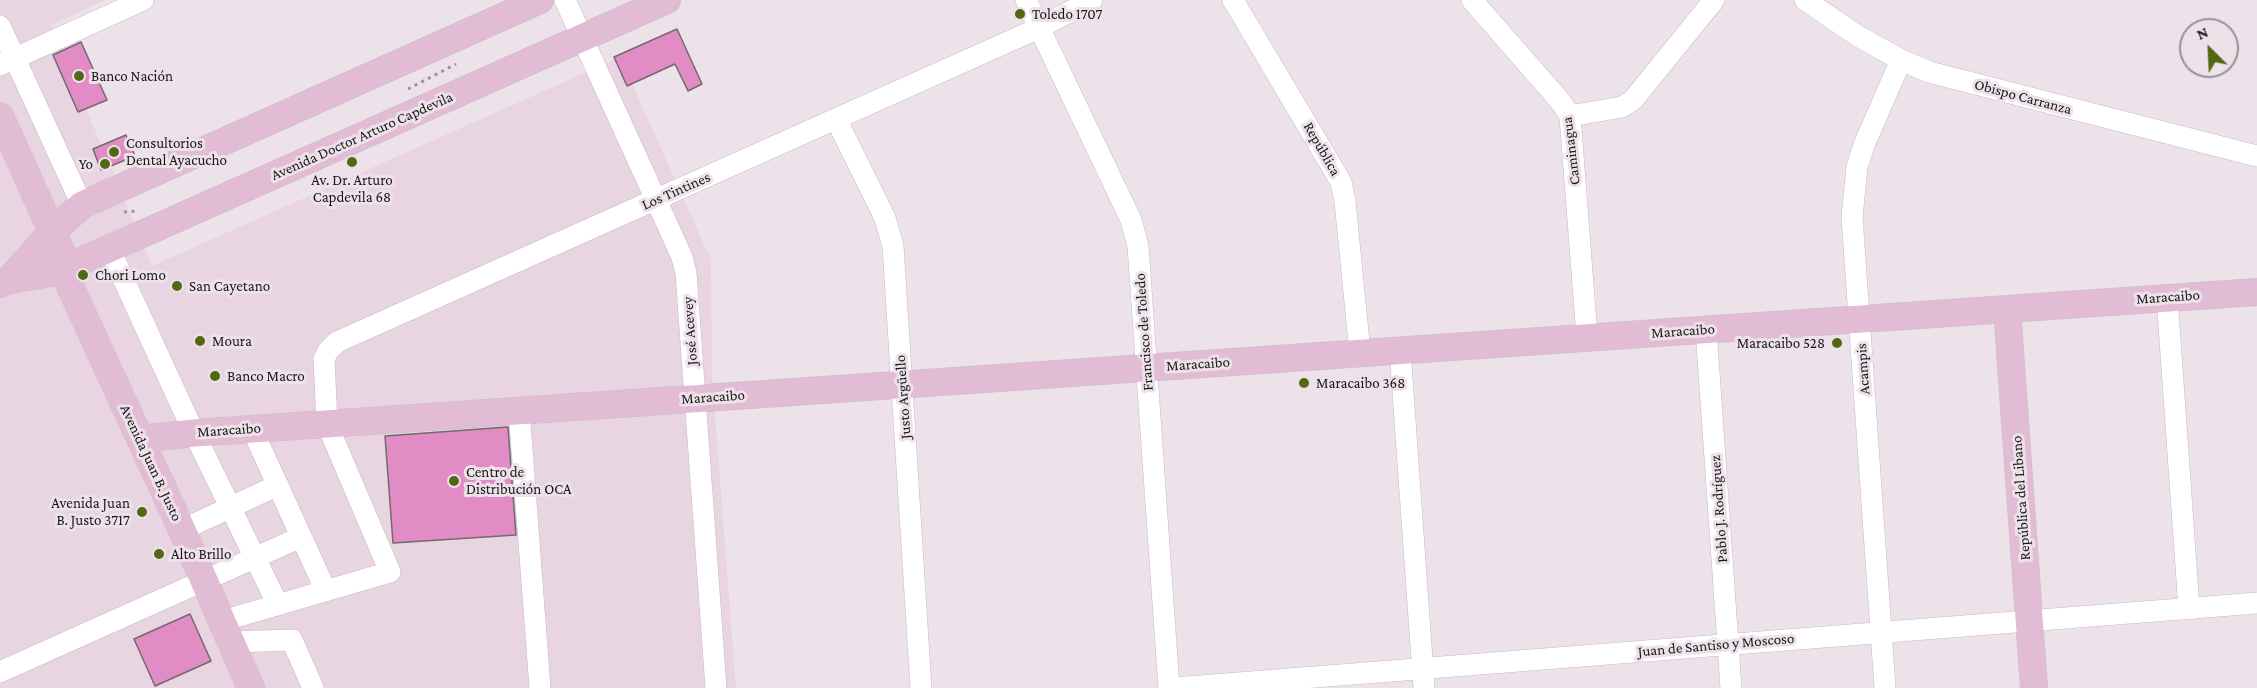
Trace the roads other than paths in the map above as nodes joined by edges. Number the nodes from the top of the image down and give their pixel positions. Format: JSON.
{"nodes":[{"id":1,"x":142,"y":0,"type":"edge"},
{"id":2,"x":540,"y":0,"type":"edge"},
{"id":3,"x":565,"y":0,"type":"edge"},
{"id":4,"x":667,"y":0,"type":"edge"},
{"id":5,"x":1026,"y":0,"type":"edge"},
{"id":6,"x":1092,"y":0,"type":"edge"},
{"id":7,"x":1233,"y":0,"type":"edge"},
{"id":8,"x":1472,"y":0,"type":"edge"},
{"id":9,"x":1714,"y":0,"type":"edge"},
{"id":10,"x":1805,"y":0,"type":"edge"},
{"id":11,"x":0,"y":26,"type":"edge"},
{"id":12,"x":1039,"y":28,"type":"junction"},
{"id":13,"x":582,"y":37,"type":"junction"},
{"id":14,"x":1901,"y":60,"type":"junction"},
{"id":15,"x":7,"y":62,"type":"edge"},
{"id":16,"x":0,"y":116,"type":"edge"},
{"id":17,"x":1570,"y":116,"type":"junction"},
{"id":18,"x":836,"y":119,"type":"junction"},
{"id":19,"x":0,"y":149,"type":"edge"},
{"id":20,"x":2257,"y":156,"type":"edge"},
{"id":21,"x":657,"y":200,"type":"junction"},
{"id":22,"x":82,"y":205,"type":"junction"},
{"id":23,"x":47,"y":237,"type":"junction"},
{"id":24,"x":110,"y":250,"type":"junction"},
{"id":25,"x":65,"y":275,"type":"junction"},
{"id":26,"x":4,"y":282,"type":"edge"},
{"id":27,"x":2257,"y":292,"type":"edge"},
{"id":28,"x":2168,"y":297,"type":"junction"},
{"id":29,"x":2007,"y":309,"type":"junction"},
{"id":30,"x":1859,"y":319,"type":"junction"},
{"id":31,"x":1706,"y":329,"type":"junction"},
{"id":32,"x":1587,"y":337,"type":"junction"},
{"id":33,"x":1400,"y":350,"type":"junction"},
{"id":34,"x":1360,"y":353,"type":"junction"},
{"id":35,"x":1147,"y":368,"type":"junction"},
{"id":36,"x":902,"y":384,"type":"junction"},
{"id":37,"x":695,"y":398,"type":"junction"},
{"id":38,"x":519,"y":410,"type":"junction"},
{"id":39,"x":327,"y":424,"type":"junction"},
{"id":40,"x":252,"y":429,"type":"junction"},
{"id":41,"x":194,"y":433,"type":"junction"},
{"id":42,"x":140,"y":439,"type":"junction"},
{"id":43,"x":278,"y":485,"type":"junction"},
{"id":44,"x":230,"y":507,"type":"junction"},
{"id":45,"x":182,"y":530,"type":"junction"},
{"id":46,"x":301,"y":537,"type":"junction"},
{"id":47,"x":255,"y":558,"type":"junction"},
{"id":48,"x":205,"y":581,"type":"junction"},
{"id":49,"x":326,"y":591,"type":"junction"},
{"id":50,"x":2257,"y":603,"type":"edge"},
{"id":51,"x":278,"y":605,"type":"junction"},
{"id":52,"x":2189,"y":609,"type":"junction"},
{"id":53,"x":2030,"y":621,"type":"junction"},
{"id":54,"x":226,"y":632,"type":"junction"},
{"id":55,"x":1881,"y":632,"type":"junction"},
{"id":56,"x":1728,"y":644,"type":"junction"},
{"id":57,"x":0,"y":672,"type":"edge"},
{"id":58,"x":1424,"y":678,"type":"edge"},
{"id":59,"x":251,"y":688,"type":"edge"},
{"id":60,"x":313,"y":688,"type":"edge"},
{"id":61,"x":540,"y":688,"type":"edge"},
{"id":62,"x":716,"y":688,"type":"edge"},
{"id":63,"x":921,"y":688,"type":"edge"},
{"id":64,"x":1169,"y":688,"type":"edge"},
{"id":65,"x":1174,"y":688,"type":"edge"},
{"id":66,"x":1731,"y":688,"type":"edge"},
{"id":67,"x":1885,"y":688,"type":"edge"},
{"id":68,"x":2034,"y":688,"type":"edge"}],
"edges":[{"from":1,"to":15,"type":"street"},
{"from":2,"to":22,"type":"main road"},
{"from":3,"to":13,"type":"street","name":"José Acevey"},
{"from":4,"to":13,"type":"main road","name":"Avenida Doctor Arturo Capdevila"},
{"from":5,"to":12,"type":"street","name":"Francisco de Toledo"},
{"from":6,"to":12,"type":"street","name":"Los Tintines"},
{"from":7,"to":34,"type":"street","name":"República"},
{"from":8,"to":17,"type":"street","name":"Caminagua"},
{"from":9,"to":17,"type":"street"},
{"from":10,"to":14,"type":"street","name":"Obispo Carranza"},
{"from":11,"to":15,"type":"street"},
{"from":12,"to":18,"type":"street","name":"Los Tintines"},
{"from":12,"to":35,"type":"street","name":"Francisco de Toledo"},
{"from":13,"to":21,"type":"street","name":"José Acevey"},
{"from":13,"to":24,"type":"main road","name":"Avenida Doctor Arturo Capdevila"},
{"from":14,"to":20,"type":"street","name":"Obispo Carranza"},
{"from":14,"to":30,"type":"street","name":"Acampis"},
{"from":15,"to":22,"type":"street"},
{"from":16,"to":23,"type":"main road","name":"Avenida Juan B. Justo"},
{"from":17,"to":32,"type":"street","name":"Caminagua"},
{"from":18,"to":21,"type":"street","name":"Los Tintines"},
{"from":18,"to":36,"type":"street","name":"Justo Argüello"},
{"from":19,"to":23,"type":"main road","name":"Avenida Juan B. Justo"},
{"from":21,"to":37,"type":"street","name":"José Acevey"},
{"from":21,"to":39,"type":"street","name":"Los Tintines"},
{"from":22,"to":23,"type":"main road"},
{"from":23,"to":25,"type":"main road","name":"Avenida Juan B. Justo"},
{"from":23,"to":26,"type":"main road"},
{"from":24,"to":25,"type":"main road","name":"Avenida Doctor Arturo Capdevila"},
{"from":24,"to":41,"type":"street"},
{"from":25,"to":26,"type":"main road","name":"Avenida Doctor Arturo Capdevila"},
{"from":25,"to":42,"type":"main road","name":"Avenida Juan B. Justo"},
{"from":27,"to":28,"type":"main road","name":"Maracaibo"},
{"from":28,"to":29,"type":"main road","name":"Maracaibo"},
{"from":28,"to":52,"type":"street"},
{"from":29,"to":30,"type":"main road","name":"Maracaibo"},
{"from":29,"to":53,"type":"main road","name":"República del Libano"},
{"from":30,"to":31,"type":"main road","name":"Maracaibo"},
{"from":30,"to":55,"type":"street","name":"Acampis"},
{"from":31,"to":32,"type":"main road","name":"Maracaibo"},
{"from":31,"to":56,"type":"street","name":"Pablo J. Rodríguez"},
{"from":32,"to":33,"type":"main road","name":"Maracaibo"},
{"from":33,"to":34,"type":"main road","name":"Maracaibo"},
{"from":33,"to":58,"type":"street"},
{"from":34,"to":35,"type":"main road","name":"Maracaibo"},
{"from":35,"to":36,"type":"main road","name":"Maracaibo"},
{"from":35,"to":64,"type":"street","name":"Francisco de Toledo"},
{"from":36,"to":37,"type":"main road","name":"Maracaibo"},
{"from":36,"to":63,"type":"street","name":"Justo Argüello"},
{"from":37,"to":38,"type":"main road","name":"Maracaibo"},
{"from":37,"to":62,"type":"street","name":"José Acevey"},
{"from":38,"to":39,"type":"main road","name":"Maracaibo"},
{"from":38,"to":61,"type":"street"},
{"from":39,"to":40,"type":"main road","name":"Maracaibo"},
{"from":39,"to":49,"type":"street"},
{"from":40,"to":41,"type":"main road","name":"Maracaibo"},
{"from":40,"to":43,"type":"street"},
{"from":41,"to":42,"type":"main road","name":"Maracaibo"},
{"from":41,"to":44,"type":"street"},
{"from":42,"to":45,"type":"main road","name":"Avenida Juan B. Justo"},
{"from":43,"to":44,"type":"street"},
{"from":43,"to":46,"type":"street"},
{"from":44,"to":45,"type":"street"},
{"from":44,"to":47,"type":"street"},
{"from":45,"to":48,"type":"main road","name":"Avenida Juan B. Justo"},
{"from":46,"to":47,"type":"street"},
{"from":46,"to":49,"type":"street"},
{"from":47,"to":48,"type":"street"},
{"from":47,"to":51,"type":"street"},
{"from":48,"to":54,"type":"main road","name":"Avenida Juan B. Justo"},
{"from":48,"to":57,"type":"street"},
{"from":49,"to":51,"type":"street"},
{"from":50,"to":52,"type":"street","name":"Juan de Santiso y Moscoso"},
{"from":51,"to":54,"type":"street"},
{"from":52,"to":53,"type":"street","name":"Juan de Santiso y Moscoso"},
{"from":53,"to":55,"type":"street","name":"Juan de Santiso y Moscoso"},
{"from":53,"to":68,"type":"main road","name":"República del Libano"},
{"from":54,"to":59,"type":"main road","name":"Avenida Juan B. Justo"},
{"from":54,"to":60,"type":"street"},
{"from":55,"to":56,"type":"street","name":"Juan de Santiso y Moscoso"},
{"from":55,"to":67,"type":"street","name":"Acampis"},
{"from":56,"to":58,"type":"street","name":"Juan de Santiso y Moscoso"},
{"from":56,"to":66,"type":"street","name":"Pablo J. Rodríguez"},
{"from":58,"to":65,"type":"street","name":"Juan de Santiso y Moscoso"}]}
